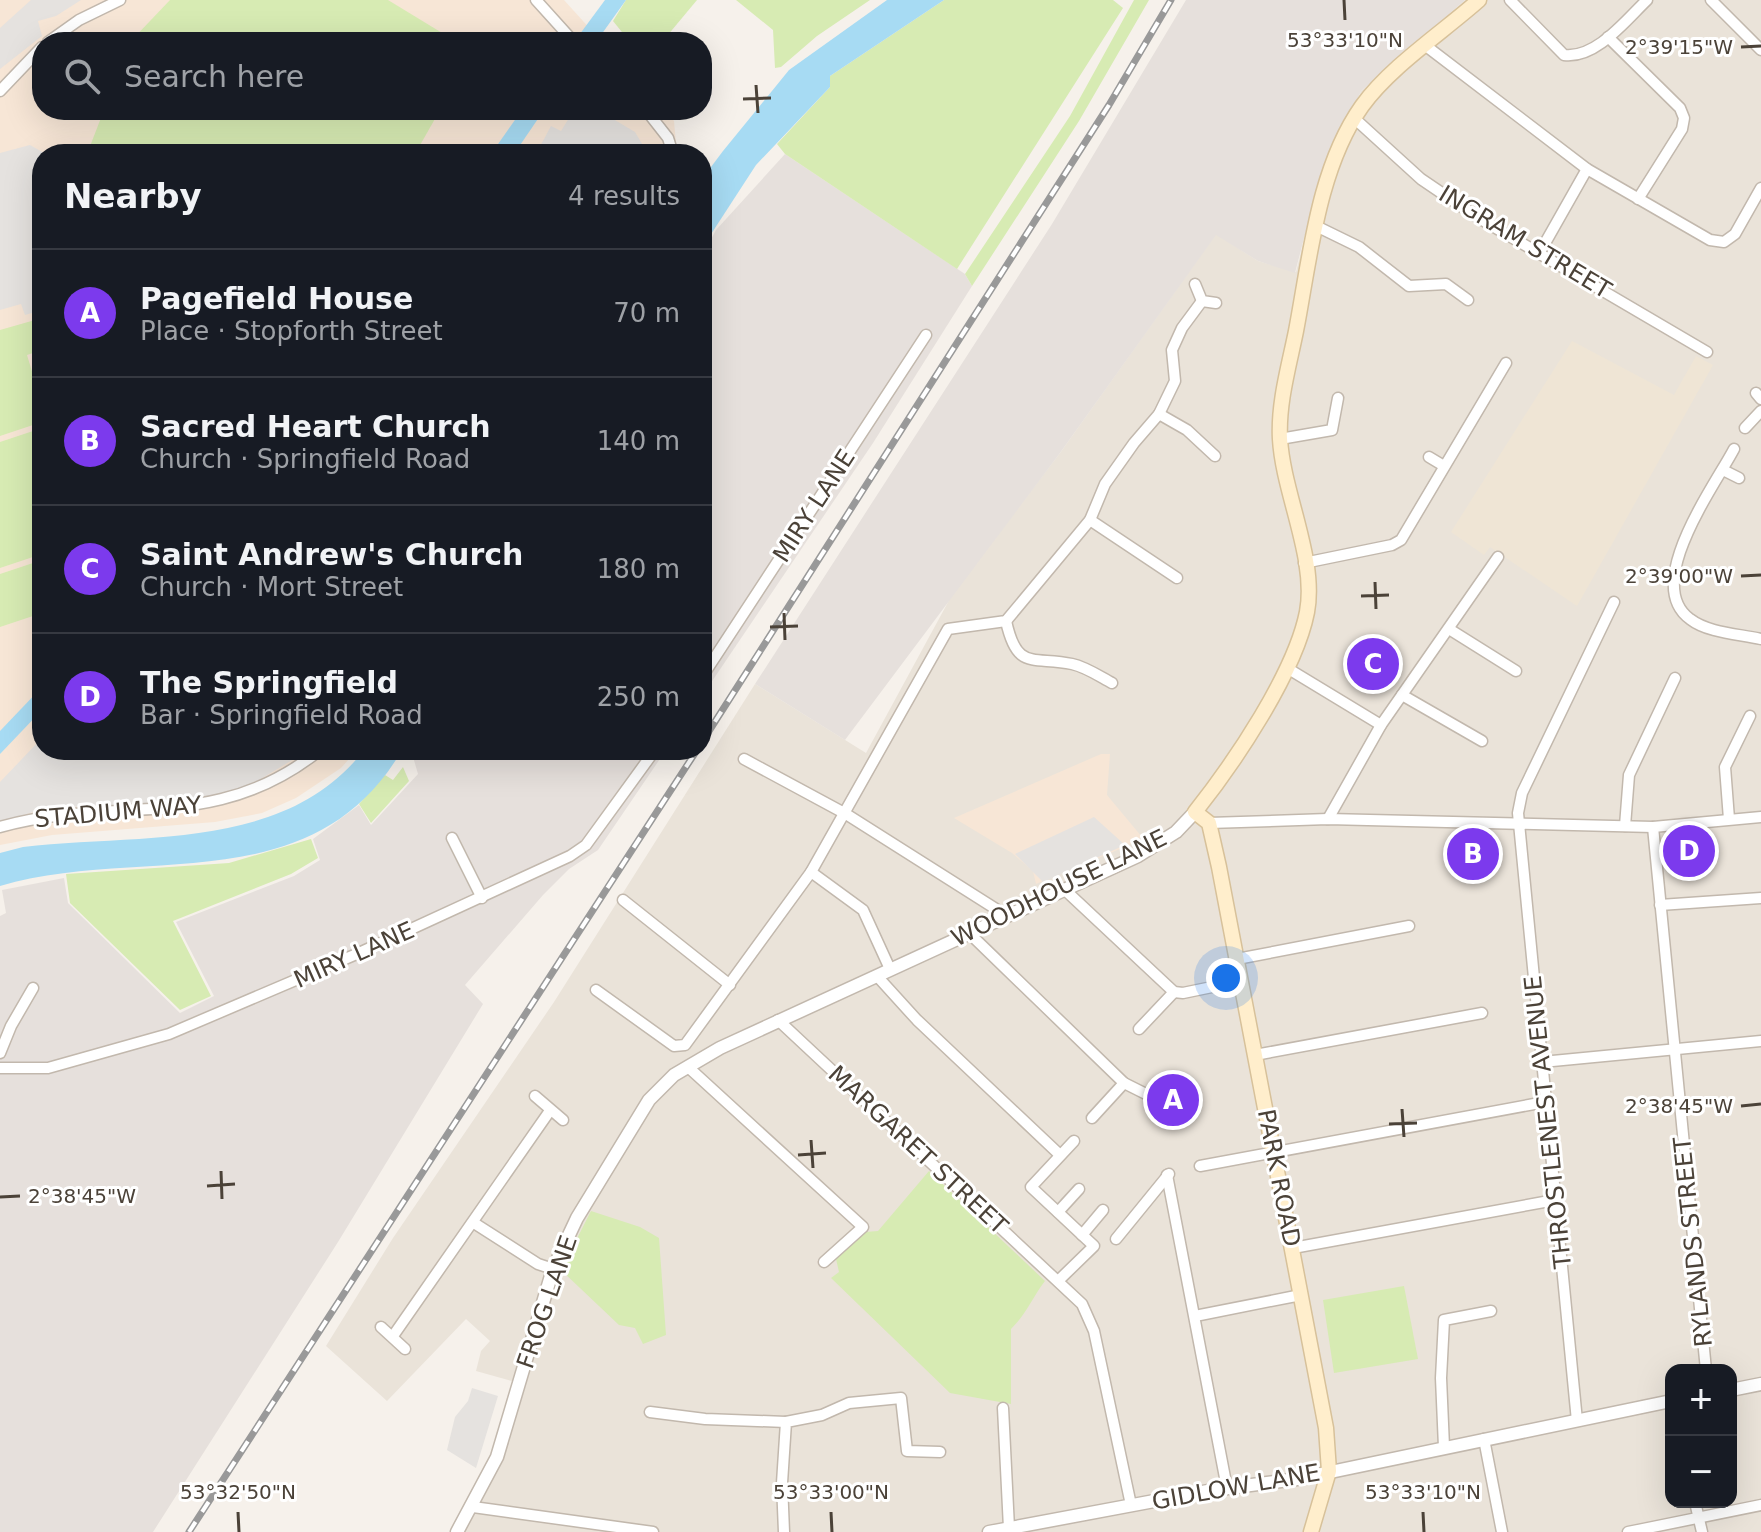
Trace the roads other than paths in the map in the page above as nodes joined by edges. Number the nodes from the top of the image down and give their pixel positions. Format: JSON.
{"nodes":[{"id":1,"x":120,"y":0,"type":"edge"},
{"id":2,"x":536,"y":0,"type":"edge"},
{"id":3,"x":1479,"y":0,"type":"edge"},
{"id":4,"x":1510,"y":0,"type":"edge"},
{"id":5,"x":1647,"y":0,"type":"edge"},
{"id":6,"x":1711,"y":0,"type":"edge"},
{"id":7,"x":62,"y":32,"type":"edge"},
{"id":8,"x":563,"y":32,"type":"edge"},
{"id":9,"x":1608,"y":37,"type":"junction"},
{"id":10,"x":1426,"y":46,"type":"junction"},
{"id":11,"x":1761,"y":50,"type":"edge"},
{"id":12,"x":32,"y":57,"type":"edge"},
{"id":13,"x":0,"y":91,"type":"edge"},
{"id":14,"x":1354,"y":118,"type":"junction"},
{"id":15,"x":654,"y":120,"type":"edge"},
{"id":16,"x":670,"y":144,"type":"edge"},
{"id":17,"x":1587,"y":169,"type":"junction"},
{"id":18,"x":1761,"y":188,"type":"edge"},
{"id":19,"x":1638,"y":199,"type":"junction"},
{"id":20,"x":1316,"y":226,"type":"junction"},
{"id":21,"x":1540,"y":252,"type":"junction"},
{"id":22,"x":1195,"y":284,"type":"dead end"},
{"id":23,"x":1468,"y":300,"type":"dead end"},
{"id":24,"x":1202,"y":301,"type":"junction"},
{"id":25,"x":1216,"y":303,"type":"dead end"},
{"id":26,"x":926,"y":335,"type":"dead end"},
{"id":27,"x":1707,"y":352,"type":"dead end"},
{"id":28,"x":1506,"y":363,"type":"dead end"},
{"id":29,"x":1338,"y":398,"type":"dead end"},
{"id":30,"x":1761,"y":411,"type":"edge"},
{"id":31,"x":1159,"y":414,"type":"junction"},
{"id":32,"x":1745,"y":428,"type":"dead end"},
{"id":33,"x":1280,"y":439,"type":"junction"},
{"id":34,"x":1734,"y":449,"type":"dead end"},
{"id":35,"x":1215,"y":456,"type":"dead end"},
{"id":36,"x":1429,"y":457,"type":"dead end"},
{"id":37,"x":1444,"y":466,"type":"junction"},
{"id":38,"x":1723,"y":470,"type":"junction"},
{"id":39,"x":1739,"y":478,"type":"dead end"},
{"id":40,"x":1090,"y":520,"type":"junction"},
{"id":41,"x":1498,"y":557,"type":"dead end"},
{"id":42,"x":1304,"y":563,"type":"junction"},
{"id":43,"x":1177,"y":578,"type":"dead end"},
{"id":44,"x":1614,"y":602,"type":"dead end"},
{"id":45,"x":1006,"y":621,"type":"junction"},
{"id":46,"x":1449,"y":629,"type":"junction"},
{"id":47,"x":1761,"y":639,"type":"edge"},
{"id":48,"x":712,"y":662,"type":"edge"},
{"id":49,"x":1287,"y":668,"type":"junction"},
{"id":50,"x":1516,"y":671,"type":"dead end"},
{"id":51,"x":1675,"y":678,"type":"dead end"},
{"id":52,"x":1112,"y":683,"type":"dead end"},
{"id":53,"x":1402,"y":695,"type":"junction"},
{"id":54,"x":1750,"y":716,"type":"dead end"},
{"id":55,"x":1381,"y":725,"type":"junction"},
{"id":56,"x":1482,"y":741,"type":"dead end"},
{"id":57,"x":744,"y":759,"type":"dead end"},
{"id":58,"x":304,"y":760,"type":"edge"},
{"id":59,"x":648,"y":760,"type":"edge"},
{"id":60,"x":1195,"y":812,"type":"junction"},
{"id":61,"x":846,"y":814,"type":"junction"},
{"id":62,"x":1761,"y":817,"type":"edge"},
{"id":63,"x":1328,"y":819,"type":"junction"},
{"id":64,"x":1729,"y":819,"type":"junction"},
{"id":65,"x":1209,"y":823,"type":"junction"},
{"id":66,"x":1518,"y":824,"type":"junction"},
{"id":67,"x":1625,"y":826,"type":"junction"},
{"id":68,"x":0,"y":827,"type":"edge"},
{"id":69,"x":1653,"y":827,"type":"junction"},
{"id":70,"x":452,"y":838,"type":"dead end"},
{"id":71,"x":811,"y":872,"type":"junction"},
{"id":72,"x":1065,"y":890,"type":"junction"},
{"id":73,"x":482,"y":898,"type":"junction"},
{"id":74,"x":623,"y":900,"type":"dead end"},
{"id":75,"x":1755,"y":902,"type":"edge"},
{"id":76,"x":1660,"y":905,"type":"junction"},
{"id":77,"x":1007,"y":916,"type":"junction"},
{"id":78,"x":1409,"y":926,"type":"dead end"},
{"id":79,"x":969,"y":933,"type":"junction"},
{"id":80,"x":1237,"y":959,"type":"junction"},
{"id":81,"x":890,"y":969,"type":"junction"},
{"id":82,"x":877,"y":976,"type":"junction"},
{"id":83,"x":1241,"y":981,"type":"junction"},
{"id":84,"x":730,"y":985,"type":"junction"},
{"id":85,"x":33,"y":988,"type":"dead end"},
{"id":86,"x":596,"y":990,"type":"dead end"},
{"id":87,"x":1174,"y":992,"type":"junction"},
{"id":88,"x":1482,"y":1013,"type":"dead end"},
{"id":89,"x":778,"y":1020,"type":"junction"},
{"id":90,"x":1139,"y":1029,"type":"dead end"},
{"id":91,"x":1761,"y":1041,"type":"edge"},
{"id":92,"x":1674,"y":1050,"type":"junction"},
{"id":93,"x":0,"y":1053,"type":"edge"},
{"id":94,"x":1255,"y":1055,"type":"junction"},
{"id":95,"x":1542,"y":1062,"type":"junction"},
{"id":96,"x":688,"y":1067,"type":"junction"},
{"id":97,"x":0,"y":1068,"type":"edge"},
{"id":98,"x":1124,"y":1083,"type":"junction"},
{"id":99,"x":663,"y":1084,"type":"joint"},
{"id":100,"x":535,"y":1096,"type":"dead end"},
{"id":101,"x":1150,"y":1096,"type":"dead end"},
{"id":102,"x":1545,"y":1102,"type":"junction"},
{"id":103,"x":549,"y":1112,"type":"junction"},
{"id":104,"x":1092,"y":1118,"type":"dead end"},
{"id":105,"x":563,"y":1120,"type":"dead end"},
{"id":106,"x":1074,"y":1141,"type":"dead end"},
{"id":107,"x":1273,"y":1151,"type":"junction"},
{"id":108,"x":1060,"y":1155,"type":"junction"},
{"id":109,"x":1200,"y":1166,"type":"dead end"},
{"id":110,"x":1079,"y":1189,"type":"dead end"},
{"id":111,"x":1555,"y":1200,"type":"junction"},
{"id":112,"x":1103,"y":1210,"type":"dead end"},
{"id":113,"x":1058,"y":1212,"type":"junction"},
{"id":114,"x":474,"y":1223,"type":"junction"},
{"id":115,"x":1082,"y":1235,"type":"junction"},
{"id":116,"x":1116,"y":1239,"type":"dead end"},
{"id":117,"x":1293,"y":1248,"type":"junction"},
{"id":118,"x":824,"y":1262,"type":"dead end"},
{"id":119,"x":553,"y":1269,"type":"junction"},
{"id":120,"x":1059,"y":1280,"type":"junction"},
{"id":121,"x":1301,"y":1295,"type":"junction"},
{"id":122,"x":1491,"y":1311,"type":"dead end"},
{"id":123,"x":1195,"y":1316,"type":"junction"},
{"id":124,"x":381,"y":1327,"type":"dead end"},
{"id":125,"x":393,"y":1336,"type":"junction"},
{"id":126,"x":405,"y":1349,"type":"dead end"},
{"id":127,"x":1705,"y":1364,"type":"edge"},
{"id":128,"x":1761,"y":1384,"type":"edge"},
{"id":129,"x":1737,"y":1389,"type":"edge"},
{"id":130,"x":1665,"y":1402,"type":"edge"},
{"id":131,"x":1003,"y":1408,"type":"dead end"},
{"id":132,"x":650,"y":1412,"type":"dead end"},
{"id":133,"x":1577,"y":1421,"type":"junction"},
{"id":134,"x":786,"y":1422,"type":"junction"},
{"id":135,"x":1484,"y":1439,"type":"junction"},
{"id":136,"x":1444,"y":1447,"type":"junction"},
{"id":137,"x":940,"y":1452,"type":"dead end"},
{"id":138,"x":1329,"y":1471,"type":"junction"},
{"id":139,"x":1227,"y":1488,"type":"junction"},
{"id":140,"x":1131,"y":1505,"type":"junction"},
{"id":141,"x":1761,"y":1505,"type":"edge"},
{"id":142,"x":473,"y":1507,"type":"junction"},
{"id":143,"x":1696,"y":1508,"type":"edge"},
{"id":144,"x":1698,"y":1517,"type":"junction"},
{"id":145,"x":999,"y":1530,"type":"edge"},
{"id":146,"x":457,"y":1532,"type":"edge"},
{"id":147,"x":653,"y":1532,"type":"edge"},
{"id":148,"x":784,"y":1532,"type":"edge"},
{"id":149,"x":1311,"y":1532,"type":"edge"},
{"id":150,"x":1502,"y":1532,"type":"edge"},
{"id":151,"x":1628,"y":1532,"type":"edge"},
{"id":152,"x":1702,"y":1532,"type":"edge"}],
"edges":[{"from":1,"to":7,"type":"street"},
{"from":2,"to":8,"type":"street"},
{"from":3,"to":10,"type":"main road","name":"WOODHOUSE LANE"},
{"from":4,"to":9,"type":"street"},
{"from":5,"to":9,"type":"street"},
{"from":6,"to":11,"type":"street"},
{"from":9,"to":19,"type":"street"},
{"from":10,"to":14,"type":"main road","name":"WOODHOUSE LANE"},
{"from":10,"to":17,"type":"street"},
{"from":12,"to":13,"type":"street"},
{"from":14,"to":20,"type":"main road","name":"WOODHOUSE LANE"},
{"from":14,"to":21,"type":"street","name":"INGRAM STREET"},
{"from":15,"to":16,"type":"street"},
{"from":17,"to":19,"type":"street"},
{"from":17,"to":21,"type":"street"},
{"from":18,"to":19,"type":"street"},
{"from":20,"to":23,"type":"street"},
{"from":20,"to":33,"type":"main road","name":"WOODHOUSE LANE"},
{"from":21,"to":27,"type":"street","name":"INGRAM STREET"},
{"from":22,"to":24,"type":"street"},
{"from":24,"to":25,"type":"street"},
{"from":24,"to":31,"type":"street"},
{"from":26,"to":48,"type":"street","name":"MIRY LANE"},
{"from":28,"to":37,"type":"street"},
{"from":29,"to":33,"type":"street"},
{"from":30,"to":32,"type":"street"},
{"from":31,"to":35,"type":"street"},
{"from":31,"to":40,"type":"street"},
{"from":33,"to":42,"type":"main road","name":"WOODHOUSE LANE"},
{"from":34,"to":38,"type":"street"},
{"from":36,"to":37,"type":"street"},
{"from":37,"to":42,"type":"street"},
{"from":38,"to":39,"type":"street"},
{"from":38,"to":47,"type":"street"},
{"from":40,"to":43,"type":"street"},
{"from":40,"to":45,"type":"street"},
{"from":41,"to":46,"type":"street"},
{"from":42,"to":49,"type":"main road","name":"WOODHOUSE LANE"},
{"from":44,"to":66,"type":"street","name":"THROSTLENEST AVENUE"},
{"from":45,"to":52,"type":"street"},
{"from":45,"to":61,"type":"street"},
{"from":46,"to":50,"type":"street"},
{"from":46,"to":53,"type":"street"},
{"from":49,"to":55,"type":"street"},
{"from":49,"to":60,"type":"main road","name":"WOODHOUSE LANE"},
{"from":51,"to":67,"type":"street"},
{"from":53,"to":55,"type":"street"},
{"from":53,"to":56,"type":"street"},
{"from":54,"to":64,"type":"street"},
{"from":55,"to":63,"type":"street"},
{"from":57,"to":61,"type":"street"},
{"from":58,"to":68,"type":"street","name":"STADIUM WAY"},
{"from":59,"to":73,"type":"street","name":"MIRY LANE"},
{"from":60,"to":65,"type":"main road"},
{"from":60,"to":72,"type":"street","name":"WOODHOUSE LANE"},
{"from":61,"to":71,"type":"street"},
{"from":61,"to":77,"type":"street"},
{"from":62,"to":64,"type":"street"},
{"from":63,"to":65,"type":"street"},
{"from":63,"to":66,"type":"street"},
{"from":64,"to":69,"type":"street"},
{"from":65,"to":80,"type":"main road","name":"PARK ROAD"},
{"from":66,"to":67,"type":"street"},
{"from":66,"to":95,"type":"street","name":"THROSTLENEST AVENUE"},
{"from":67,"to":69,"type":"street"},
{"from":69,"to":76,"type":"street","name":"RYLANDS STREET"},
{"from":70,"to":73,"type":"street"},
{"from":71,"to":81,"type":"street"},
{"from":71,"to":84,"type":"street"},
{"from":72,"to":77,"type":"street","name":"WOODHOUSE LANE"},
{"from":72,"to":87,"type":"street"},
{"from":73,"to":97,"type":"street","name":"MIRY LANE"},
{"from":74,"to":84,"type":"street"},
{"from":75,"to":76,"type":"street"},
{"from":76,"to":92,"type":"street","name":"RYLANDS STREET"},
{"from":77,"to":79,"type":"street","name":"WOODHOUSE LANE"},
{"from":78,"to":80,"type":"street"},
{"from":79,"to":81,"type":"street","name":"WOODHOUSE LANE"},
{"from":79,"to":98,"type":"street"},
{"from":80,"to":83,"type":"main road","name":"PARK ROAD"},
{"from":81,"to":82,"type":"street","name":"WOODHOUSE LANE"},
{"from":82,"to":89,"type":"street","name":"WOODHOUSE LANE"},
{"from":82,"to":108,"type":"street"},
{"from":83,"to":87,"type":"street"},
{"from":83,"to":94,"type":"main road","name":"PARK ROAD"},
{"from":84,"to":86,"type":"street"},
{"from":85,"to":93,"type":"street"},
{"from":87,"to":90,"type":"street"},
{"from":88,"to":94,"type":"street"},
{"from":89,"to":96,"type":"street","name":"WOODHOUSE LANE"},
{"from":89,"to":120,"type":"street","name":"MARGARET STREET"},
{"from":91,"to":92,"type":"street"},
{"from":92,"to":95,"type":"street"},
{"from":92,"to":127,"type":"street","name":"RYLANDS STREET"},
{"from":94,"to":107,"type":"main road","name":"PARK ROAD"},
{"from":95,"to":102,"type":"street","name":"THROSTLENEST AVENUE"},
{"from":96,"to":99,"type":"street","name":"WOODHOUSE LANE"},
{"from":96,"to":118,"type":"street"},
{"from":98,"to":101,"type":"street"},
{"from":98,"to":104,"type":"street"},
{"from":99,"to":119,"type":"street","name":"FROG LANE"},
{"from":100,"to":103,"type":"street"},
{"from":102,"to":107,"type":"street"},
{"from":102,"to":111,"type":"street","name":"THROSTLENEST AVENUE"},
{"from":103,"to":105,"type":"street"},
{"from":103,"to":114,"type":"street"},
{"from":106,"to":108,"type":"street"},
{"from":107,"to":109,"type":"street"},
{"from":107,"to":117,"type":"main road","name":"PARK ROAD"},
{"from":108,"to":113,"type":"street"},
{"from":110,"to":113,"type":"street"},
{"from":111,"to":117,"type":"street"},
{"from":111,"to":133,"type":"street","name":"THROSTLENEST AVENUE"},
{"from":112,"to":115,"type":"street"},
{"from":113,"to":115,"type":"street"},
{"from":114,"to":119,"type":"street"},
{"from":114,"to":125,"type":"street"},
{"from":115,"to":120,"type":"street"},
{"from":116,"to":123,"type":"street"},
{"from":117,"to":121,"type":"main road","name":"PARK ROAD"},
{"from":119,"to":142,"type":"street","name":"FROG LANE"},
{"from":120,"to":140,"type":"street","name":"MARGARET STREET"},
{"from":121,"to":123,"type":"street"},
{"from":121,"to":138,"type":"main road","name":"PARK ROAD"},
{"from":122,"to":136,"type":"street"},
{"from":123,"to":139,"type":"street"},
{"from":124,"to":125,"type":"street"},
{"from":125,"to":126,"type":"street"},
{"from":128,"to":129,"type":"street"},
{"from":130,"to":133,"type":"street","name":"GIDLOW LANE"},
{"from":131,"to":145,"type":"street"},
{"from":132,"to":134,"type":"street"},
{"from":133,"to":135,"type":"street","name":"GIDLOW LANE"},
{"from":134,"to":137,"type":"street"},
{"from":134,"to":148,"type":"street"},
{"from":135,"to":136,"type":"street","name":"GIDLOW LANE"},
{"from":135,"to":150,"type":"street"},
{"from":136,"to":138,"type":"street","name":"GIDLOW LANE"},
{"from":138,"to":139,"type":"street","name":"GIDLOW LANE"},
{"from":138,"to":149,"type":"main road","name":"PARK ROAD"},
{"from":139,"to":140,"type":"street","name":"GIDLOW LANE"},
{"from":140,"to":145,"type":"street","name":"GIDLOW LANE"},
{"from":141,"to":144,"type":"street"},
{"from":142,"to":146,"type":"street","name":"FROG LANE"},
{"from":142,"to":147,"type":"street"},
{"from":143,"to":144,"type":"street"},
{"from":144,"to":151,"type":"street"},
{"from":144,"to":152,"type":"street"}]}
